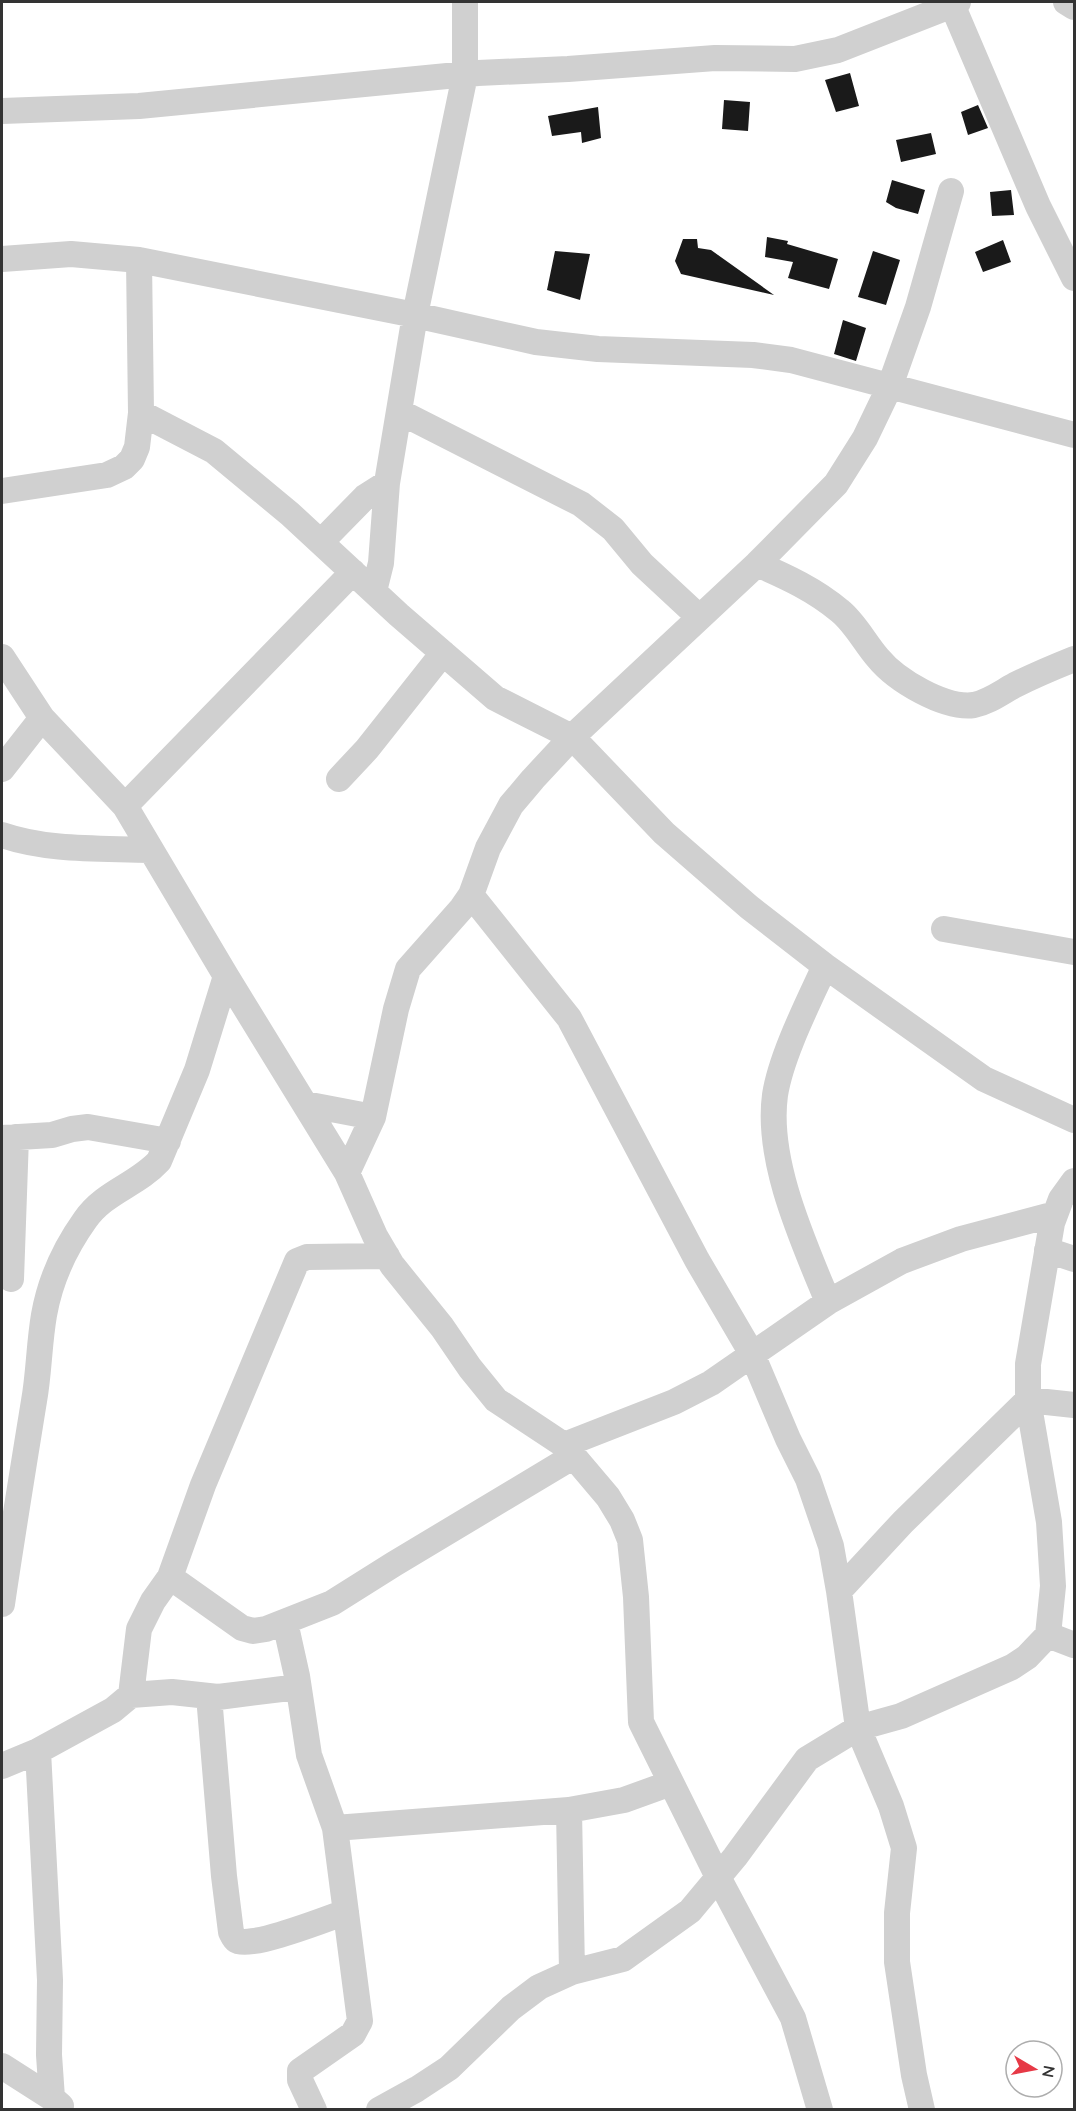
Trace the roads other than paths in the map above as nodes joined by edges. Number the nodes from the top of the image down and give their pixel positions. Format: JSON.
{"nodes":[{"id":1,"x":465,"y":2,"type":"edge"},
{"id":2,"x":1066,"y":2,"type":"edge"},
{"id":3,"x":954,"y":3,"type":"edge"},
{"id":4,"x":1074,"y":7,"type":"edge"},
{"id":5,"x":465,"y":75,"type":"junction"},
{"id":6,"x":2,"y":111,"type":"edge"},
{"id":7,"x":951,"y":191,"type":"dead end"},
{"id":8,"x":2,"y":259,"type":"edge"},
{"id":9,"x":139,"y":260,"type":"junction"},
{"id":10,"x":1074,"y":278,"type":"edge"},
{"id":11,"x":415,"y":315,"type":"junction"},
{"id":12,"x":890,"y":386,"type":"junction"},
{"id":13,"x":400,"y":412,"type":"junction"},
{"id":14,"x":141,"y":413,"type":"junction"},
{"id":15,"x":1074,"y":435,"type":"edge"},
{"id":16,"x":387,"y":483,"type":"junction"},
{"id":17,"x":2,"y":491,"type":"edge"},
{"id":18,"x":321,"y":542,"type":"junction"},
{"id":19,"x":757,"y":564,"type":"junction"},
{"id":20,"x":354,"y":572,"type":"junction"},
{"id":21,"x":374,"y":591,"type":"junction"},
{"id":22,"x":699,"y":617,"type":"junction"},
{"id":23,"x":443,"y":653,"type":"junction"},
{"id":24,"x":2,"y":657,"type":"edge"},
{"id":25,"x":1074,"y":659,"type":"edge"},
{"id":26,"x":42,"y":718,"type":"junction"},
{"id":27,"x":572,"y":737,"type":"junction"},
{"id":28,"x":2,"y":769,"type":"edge"},
{"id":29,"x":339,"y":779,"type":"dead end"},
{"id":30,"x":125,"y":806,"type":"junction"},
{"id":31,"x":2,"y":835,"type":"edge"},
{"id":32,"x":150,"y":850,"type":"junction"},
{"id":33,"x":471,"y":895,"type":"junction"},
{"id":34,"x":944,"y":929,"type":"dead end"},
{"id":35,"x":1074,"y":952,"type":"edge"},
{"id":36,"x":825,"y":966,"type":"junction"},
{"id":37,"x":226,"y":976,"type":"junction"},
{"id":38,"x":305,"y":1104,"type":"junction"},
{"id":39,"x":373,"y":1118,"type":"junction"},
{"id":40,"x":1074,"y":1120,"type":"edge"},
{"id":41,"x":9,"y":1138,"type":"edge"},
{"id":42,"x":168,"y":1141,"type":"junction"},
{"id":43,"x":347,"y":1173,"type":"junction"},
{"id":44,"x":1074,"y":1181,"type":"edge"},
{"id":45,"x":1055,"y":1214,"type":"junction"},
{"id":46,"x":1047,"y":1250,"type":"junction"},
{"id":47,"x":387,"y":1256,"type":"junction"},
{"id":48,"x":1074,"y":1258,"type":"edge"},
{"id":49,"x":6,"y":1279,"type":"edge"},
{"id":50,"x":52,"y":1282,"type":"junction"},
{"id":51,"x":828,"y":1302,"type":"junction"},
{"id":52,"x":752,"y":1354,"type":"junction"},
{"id":53,"x":1028,"y":1400,"type":"junction"},
{"id":54,"x":1074,"y":1405,"type":"edge"},
{"id":55,"x":569,"y":1450,"type":"junction"},
{"id":56,"x":170,"y":1577,"type":"junction"},
{"id":57,"x":839,"y":1591,"type":"junction"},
{"id":58,"x":2,"y":1604,"type":"edge"},
{"id":59,"x":285,"y":1622,"type":"junction"},
{"id":60,"x":1048,"y":1635,"type":"junction"},
{"id":61,"x":1074,"y":1645,"type":"edge"},
{"id":62,"x":298,"y":1687,"type":"junction"},
{"id":63,"x":131,"y":1695,"type":"junction"},
{"id":64,"x":209,"y":1696,"type":"junction"},
{"id":65,"x":858,"y":1728,"type":"junction"},
{"id":66,"x":38,"y":1751,"type":"junction"},
{"id":67,"x":2,"y":1766,"type":"edge"},
{"id":68,"x":671,"y":1784,"type":"junction"},
{"id":69,"x":569,"y":1810,"type":"junction"},
{"id":70,"x":335,"y":1828,"type":"junction"},
{"id":71,"x":718,"y":1878,"type":"junction"},
{"id":72,"x":346,"y":1912,"type":"junction"},
{"id":73,"x":572,"y":1972,"type":"junction"},
{"id":74,"x":49,"y":2055,"type":"junction"},
{"id":75,"x":2,"y":2066,"type":"edge"},
{"id":76,"x":58,"y":2104,"type":"edge"},
{"id":77,"x":314,"y":2109,"type":"edge"},
{"id":78,"x":379,"y":2109,"type":"edge"},
{"id":79,"x":820,"y":2109,"type":"edge"},
{"id":80,"x":922,"y":2109,"type":"edge"}],
"edges":[{"from":1,"to":5,"type":"street"},
{"from":2,"to":4,"type":"street"},
{"from":3,"to":5,"type":"street"},
{"from":3,"to":10,"type":"street"},
{"from":5,"to":6,"type":"street"},
{"from":5,"to":11,"type":"street"},
{"from":7,"to":12,"type":"street"},
{"from":8,"to":9,"type":"street"},
{"from":9,"to":11,"type":"street"},
{"from":9,"to":14,"type":"street"},
{"from":11,"to":12,"type":"street"},
{"from":11,"to":13,"type":"street"},
{"from":12,"to":15,"type":"street"},
{"from":12,"to":19,"type":"street"},
{"from":13,"to":16,"type":"street"},
{"from":13,"to":22,"type":"street"},
{"from":14,"to":17,"type":"street"},
{"from":14,"to":18,"type":"street"},
{"from":16,"to":18,"type":"street"},
{"from":16,"to":21,"type":"street"},
{"from":18,"to":20,"type":"street"},
{"from":19,"to":22,"type":"street"},
{"from":19,"to":25,"type":"street"},
{"from":20,"to":21,"type":"street"},
{"from":20,"to":30,"type":"street"},
{"from":21,"to":23,"type":"street"},
{"from":22,"to":27,"type":"street"},
{"from":23,"to":27,"type":"street"},
{"from":23,"to":29,"type":"street"},
{"from":24,"to":26,"type":"street"},
{"from":26,"to":28,"type":"street"},
{"from":26,"to":30,"type":"street"},
{"from":27,"to":33,"type":"street"},
{"from":27,"to":36,"type":"street"},
{"from":30,"to":32,"type":"street"},
{"from":31,"to":32,"type":"street"},
{"from":32,"to":37,"type":"street"},
{"from":33,"to":39,"type":"street"},
{"from":33,"to":52,"type":"street"},
{"from":34,"to":35,"type":"street"},
{"from":36,"to":40,"type":"street"},
{"from":36,"to":51,"type":"street"},
{"from":37,"to":38,"type":"street"},
{"from":37,"to":42,"type":"street"},
{"from":38,"to":39,"type":"street"},
{"from":38,"to":43,"type":"street"},
{"from":39,"to":43,"type":"street"},
{"from":41,"to":42,"type":"street"},
{"from":41,"to":49,"type":"street"},
{"from":42,"to":50,"type":"street"},
{"from":43,"to":47,"type":"street"},
{"from":44,"to":45,"type":"street"},
{"from":45,"to":46,"type":"street"},
{"from":45,"to":51,"type":"street"},
{"from":46,"to":48,"type":"street"},
{"from":46,"to":53,"type":"street"},
{"from":47,"to":55,"type":"street"},
{"from":47,"to":56,"type":"street"},
{"from":49,"to":50,"type":"street"},
{"from":50,"to":58,"type":"street"},
{"from":51,"to":52,"type":"street"},
{"from":52,"to":55,"type":"street"},
{"from":52,"to":57,"type":"street"},
{"from":53,"to":54,"type":"street"},
{"from":53,"to":57,"type":"street"},
{"from":53,"to":60,"type":"street"},
{"from":55,"to":59,"type":"street"},
{"from":55,"to":68,"type":"street"},
{"from":56,"to":59,"type":"street"},
{"from":56,"to":63,"type":"street"},
{"from":57,"to":65,"type":"street"},
{"from":59,"to":62,"type":"street"},
{"from":60,"to":61,"type":"street"},
{"from":60,"to":65,"type":"street"},
{"from":62,"to":64,"type":"street"},
{"from":62,"to":70,"type":"street"},
{"from":63,"to":64,"type":"street"},
{"from":63,"to":66,"type":"street"},
{"from":64,"to":72,"type":"street"},
{"from":65,"to":71,"type":"street"},
{"from":65,"to":80,"type":"street"},
{"from":66,"to":67,"type":"street"},
{"from":66,"to":74,"type":"street"},
{"from":68,"to":69,"type":"street"},
{"from":68,"to":71,"type":"street"},
{"from":69,"to":70,"type":"street"},
{"from":69,"to":73,"type":"street"},
{"from":70,"to":72,"type":"street"},
{"from":71,"to":73,"type":"street"},
{"from":71,"to":79,"type":"street"},
{"from":72,"to":77,"type":"street"},
{"from":73,"to":78,"type":"street"},
{"from":74,"to":75,"type":"street"},
{"from":74,"to":76,"type":"street"},
{"from":75,"to":76,"type":"street"}]}
